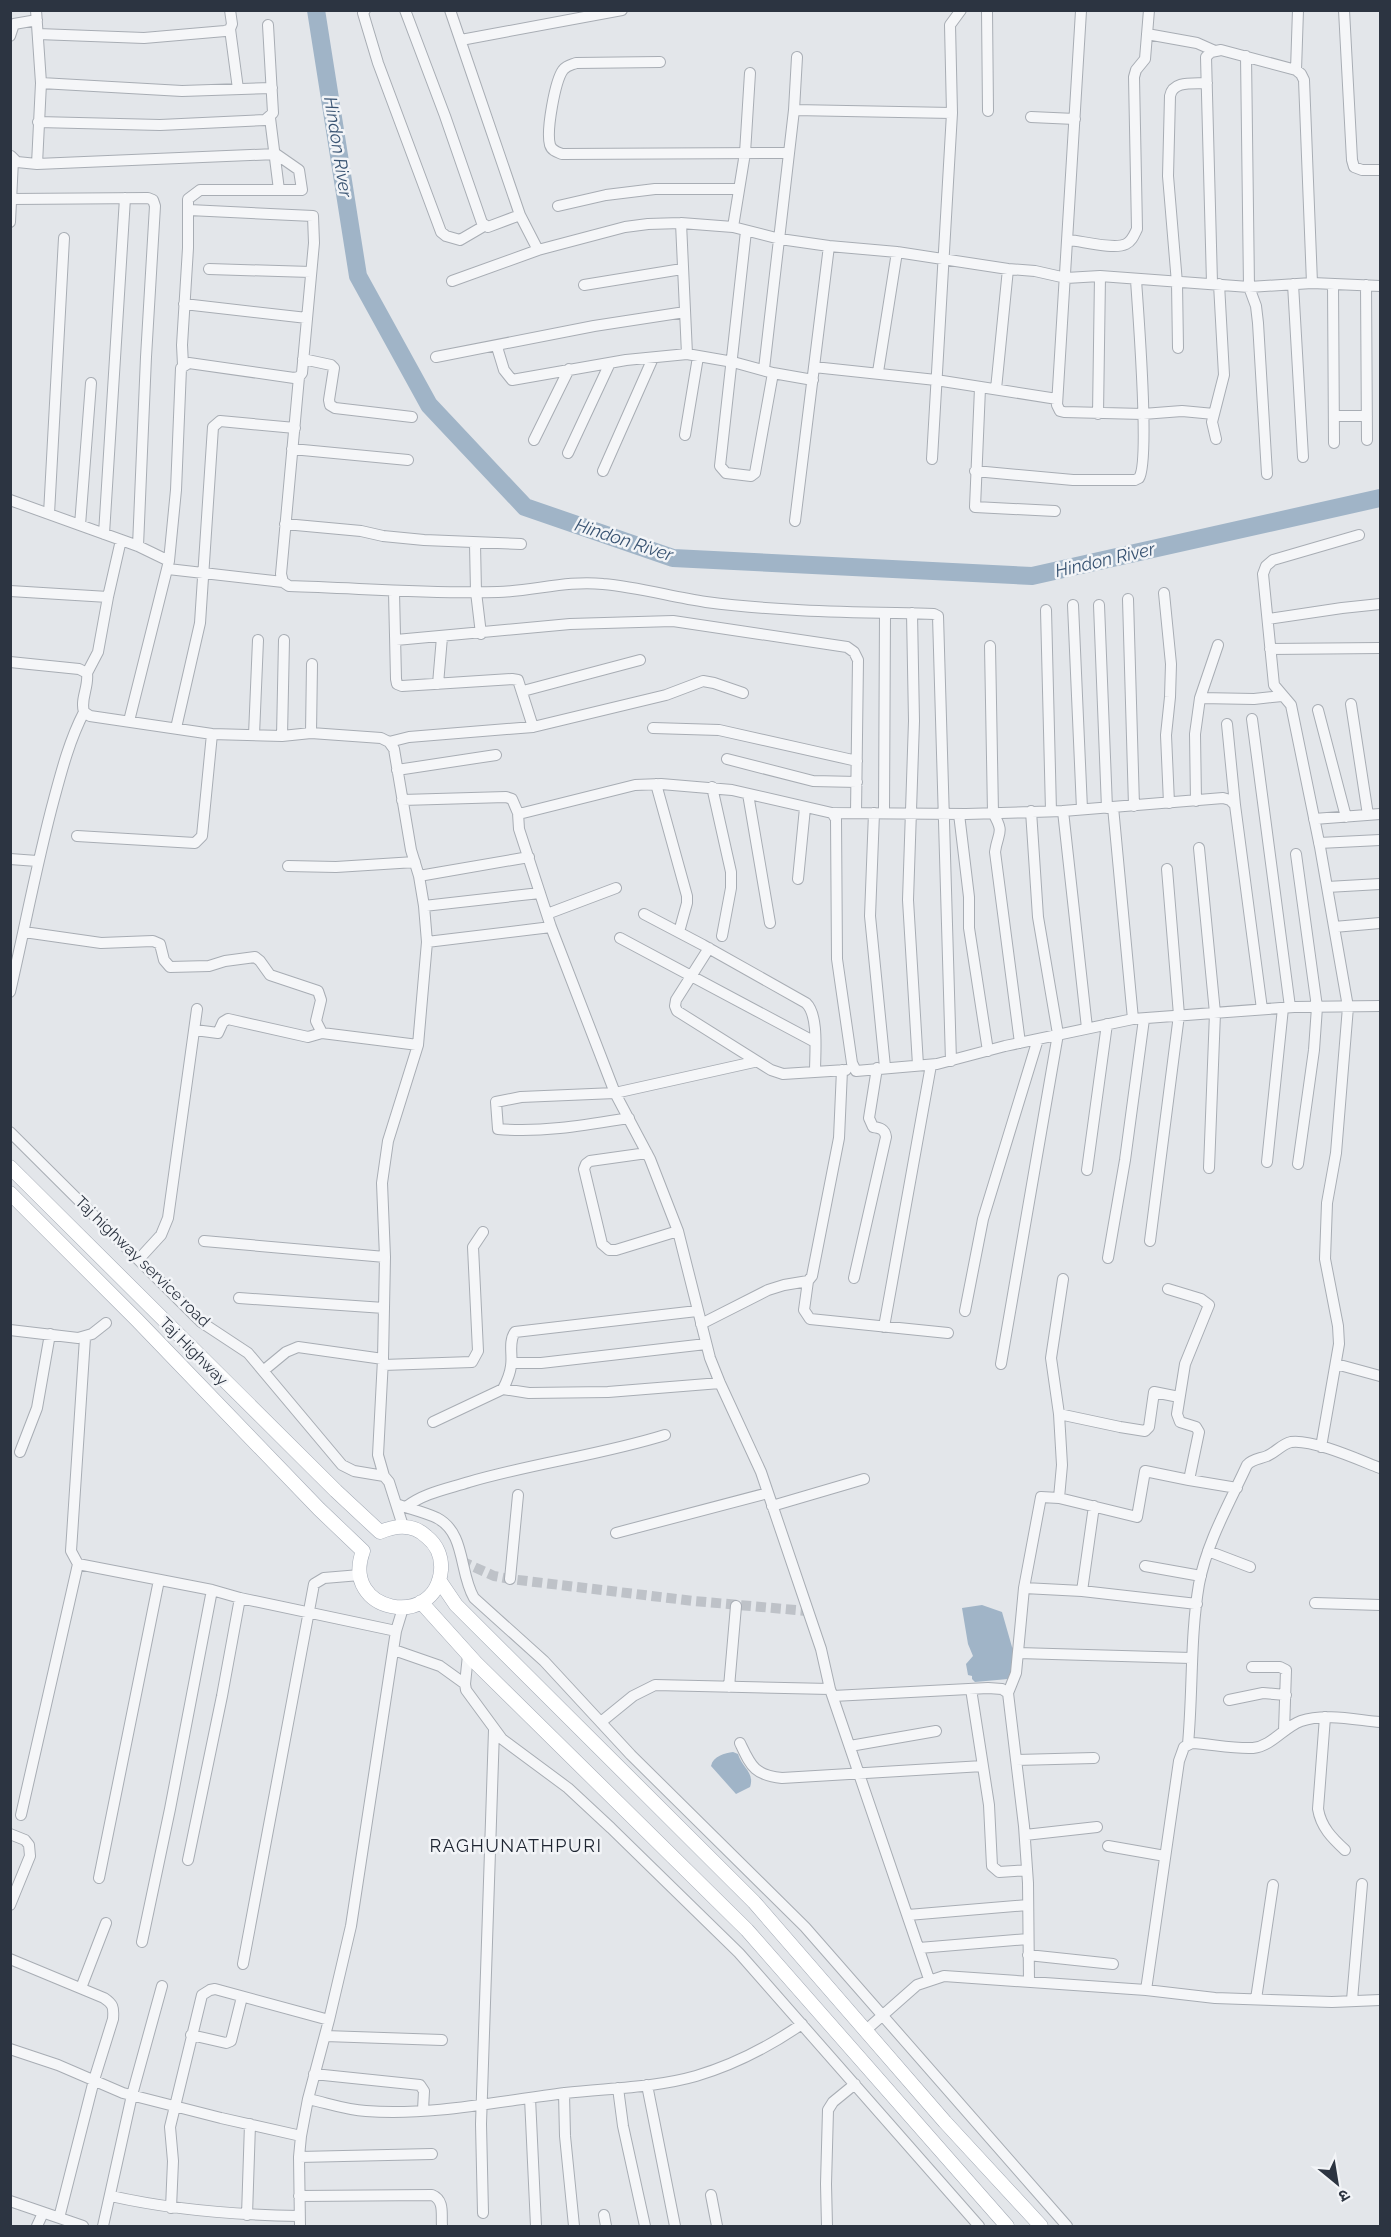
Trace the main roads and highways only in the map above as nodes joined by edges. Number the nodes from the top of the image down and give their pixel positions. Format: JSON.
{"nodes":[{"id":1,"x":10,"y":1167,"type":"edge"},
{"id":2,"x":10,"y":1193,"type":"edge"},
{"id":3,"x":439,"y":1580,"type":"junction"},
{"id":4,"x":421,"y":1602,"type":"junction"},
{"id":5,"x":1007,"y":2226,"type":"edge"},
{"id":6,"x":1041,"y":2226,"type":"edge"}],
"edges":[{"from":1,"to":3,"type":"main road","name":"Taj Highway"},
{"from":2,"to":4,"type":"main road"},
{"from":3,"to":4,"type":"main road"},
{"from":3,"to":6,"type":"main road"},
{"from":4,"to":5,"type":"main road"}]}
